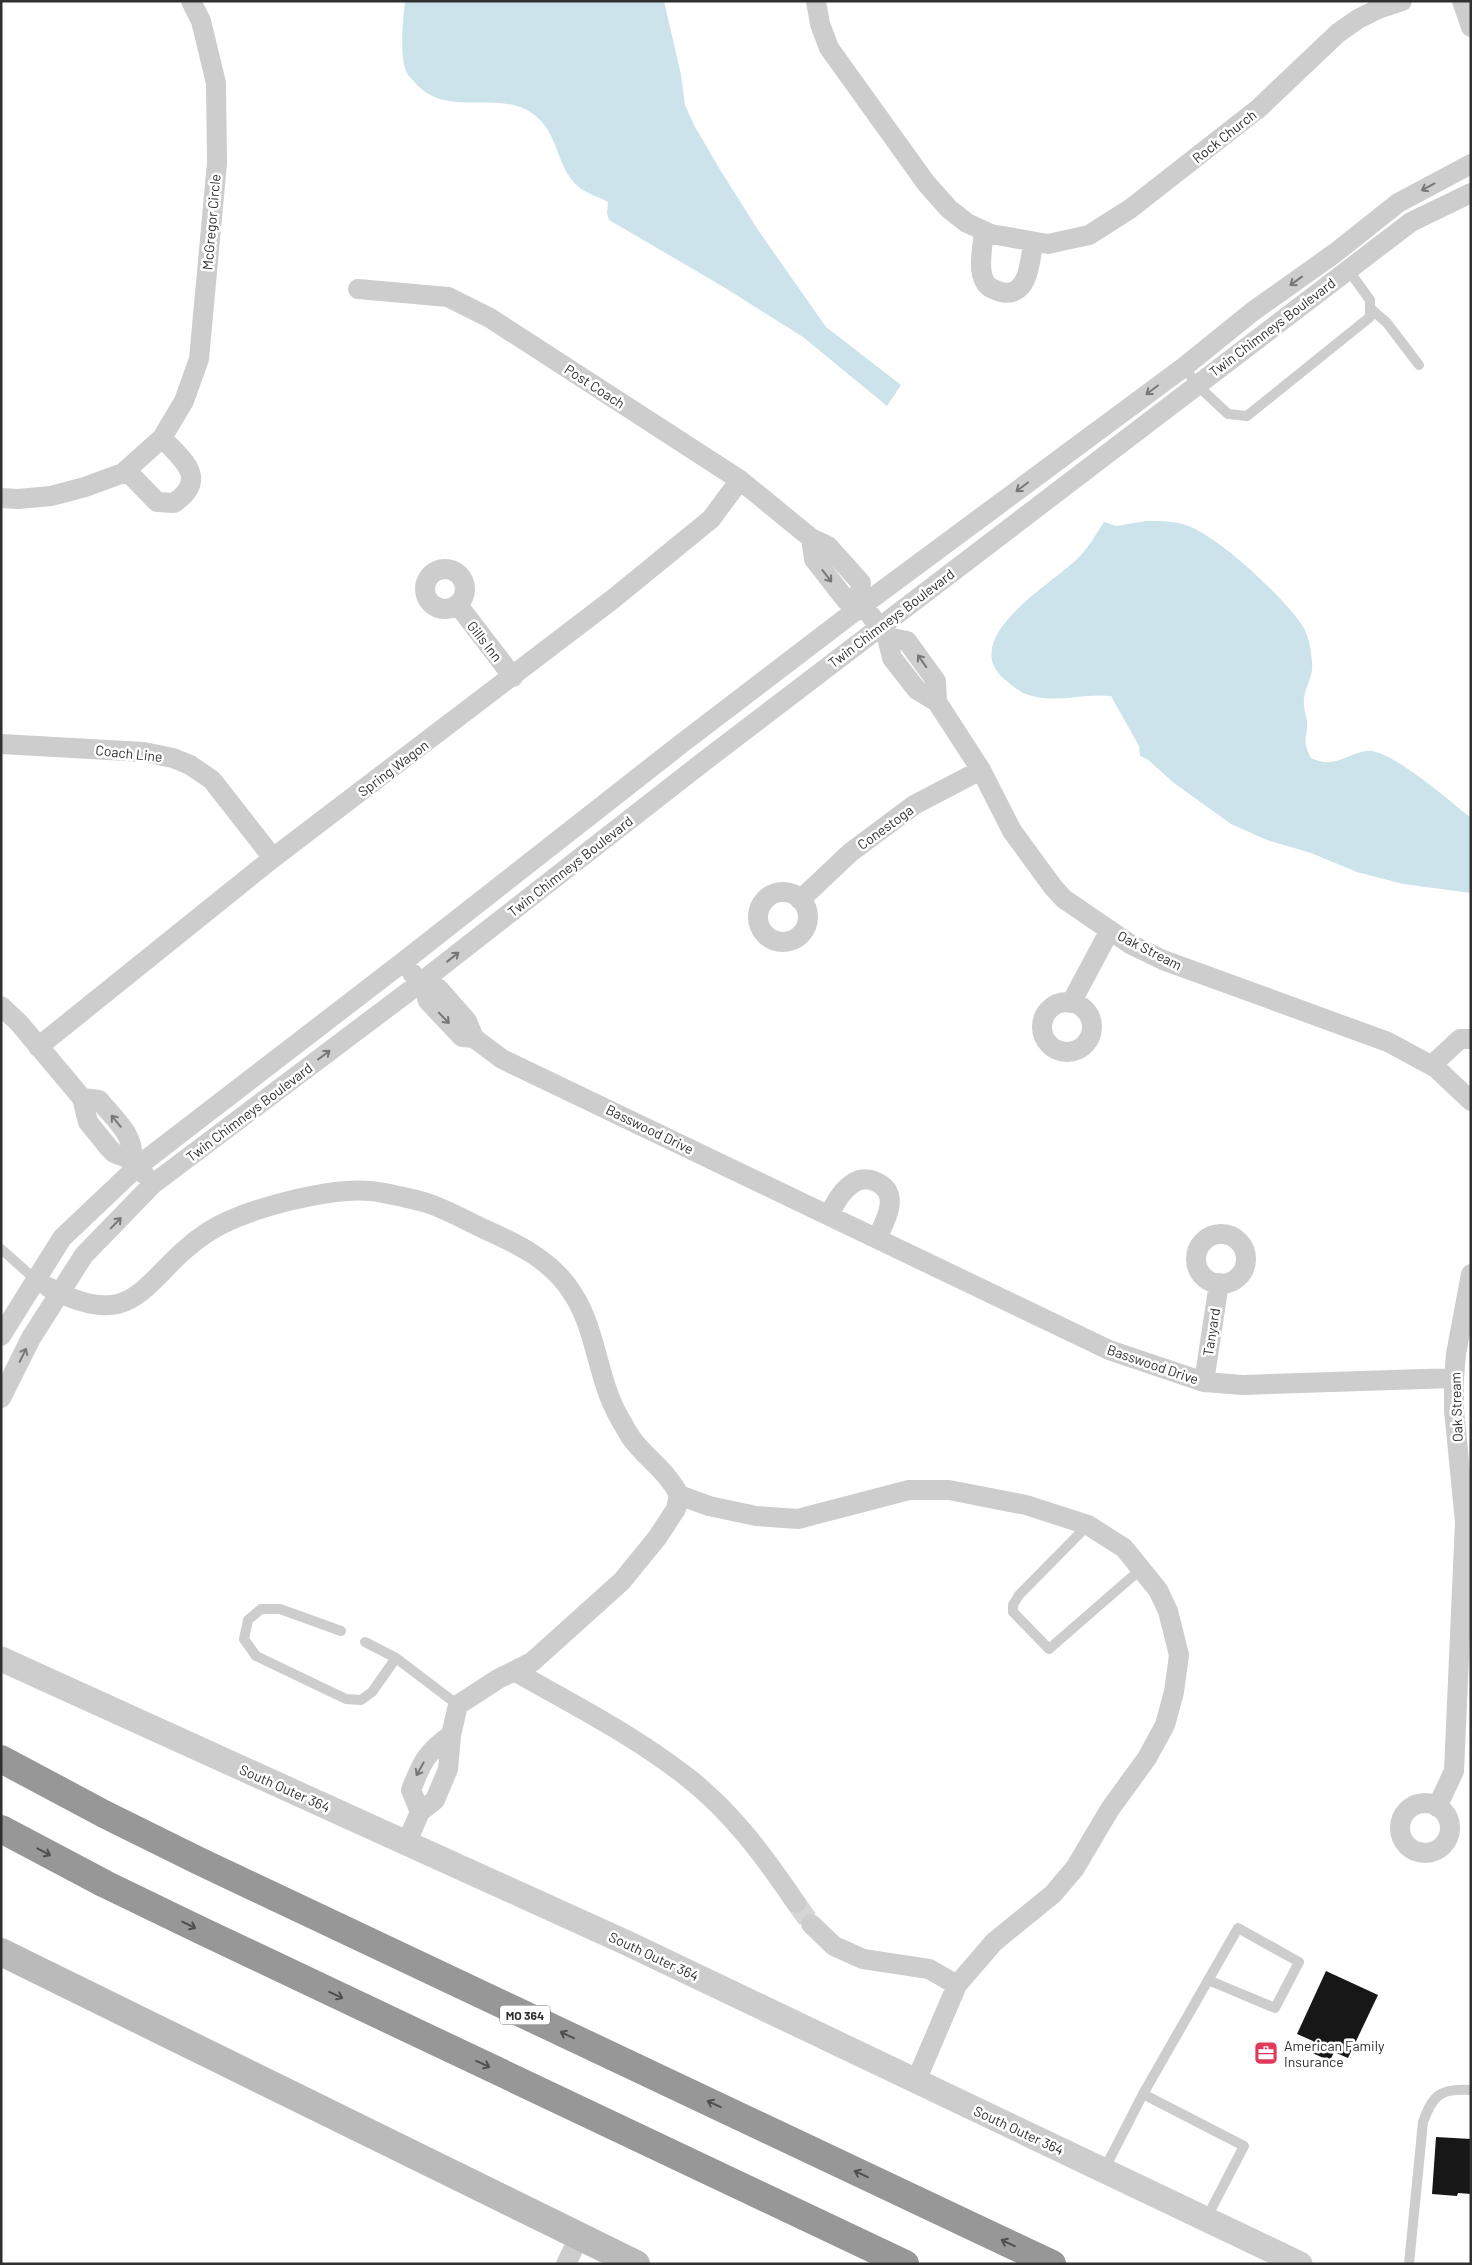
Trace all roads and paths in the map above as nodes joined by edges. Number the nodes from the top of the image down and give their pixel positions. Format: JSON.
{"nodes":[{"id":1,"x":191,"y":1,"type":"edge"},
{"id":2,"x":816,"y":1,"type":"edge"},
{"id":3,"x":1402,"y":1,"type":"edge"},
{"id":4,"x":1465,"y":3,"type":"edge"},
{"id":5,"x":1471,"y":27,"type":"edge"},
{"id":6,"x":1471,"y":164,"type":"edge"},
{"id":7,"x":1471,"y":193,"type":"edge"},
{"id":8,"x":984,"y":231,"type":"junction"},
{"id":9,"x":1032,"y":243,"type":"junction"},
{"id":10,"x":1335,"y":253,"type":"junction"},
{"id":11,"x":1348,"y":270,"type":"junction"},
{"id":12,"x":358,"y":289,"type":"dead end"},
{"id":13,"x":1370,"y":308,"type":"junction"},
{"id":14,"x":1419,"y":365,"type":"dead end"},
{"id":15,"x":1184,"y":367,"type":"junction"},
{"id":16,"x":1197,"y":385,"type":"junction"},
{"id":17,"x":162,"y":438,"type":"junction"},
{"id":18,"x":126,"y":470,"type":"junction"},
{"id":19,"x":740,"y":480,"type":"junction"},
{"id":20,"x":1,"y":498,"type":"edge"},
{"id":21,"x":861,"y":602,"type":"junction"},
{"id":22,"x":458,"y":605,"type":"dead end"},
{"id":23,"x":883,"y":632,"type":"junction"},
{"id":24,"x":513,"y":677,"type":"junction"},
{"id":25,"x":1,"y":744,"type":"edge"},
{"id":26,"x":981,"y":770,"type":"junction"},
{"id":27,"x":273,"y":858,"type":"junction"},
{"id":28,"x":800,"y":900,"type":"dead end"},
{"id":29,"x":1110,"y":930,"type":"junction"},
{"id":30,"x":403,"y":962,"type":"junction"},
{"id":31,"x":422,"y":985,"type":"junction"},
{"id":32,"x":1071,"y":1003,"type":"dead end"},
{"id":33,"x":1,"y":1006,"type":"edge"},
{"id":34,"x":1471,"y":1039,"type":"edge"},
{"id":35,"x":38,"y":1047,"type":"junction"},
{"id":36,"x":1432,"y":1065,"type":"junction"},
{"id":37,"x":1470,"y":1098,"type":"edge"},
{"id":38,"x":135,"y":1163,"type":"junction"},
{"id":39,"x":153,"y":1184,"type":"junction"},
{"id":40,"x":829,"y":1215,"type":"junction"},
{"id":41,"x":877,"y":1238,"type":"junction"},
{"id":42,"x":1,"y":1249,"type":"edge"},
{"id":43,"x":1471,"y":1274,"type":"edge"},
{"id":44,"x":36,"y":1280,"type":"junction"},
{"id":45,"x":1219,"y":1283,"type":"dead end"},
{"id":46,"x":60,"y":1293,"type":"junction"},
{"id":47,"x":1,"y":1336,"type":"edge"},
{"id":48,"x":1454,"y":1378,"type":"junction"},
{"id":49,"x":1204,"y":1382,"type":"junction"},
{"id":50,"x":1,"y":1398,"type":"edge"},
{"id":51,"x":679,"y":1495,"type":"junction"},
{"id":52,"x":1088,"y":1525,"type":"junction"},
{"id":53,"x":1141,"y":1569,"type":"junction"},
{"id":54,"x":341,"y":1632,"type":"dead end"},
{"id":55,"x":365,"y":1642,"type":"dead end"},
{"id":56,"x":396,"y":1658,"type":"junction"},
{"id":57,"x":1,"y":1659,"type":"edge"},
{"id":58,"x":514,"y":1671,"type":"junction"},
{"id":59,"x":458,"y":1705,"type":"junction"},
{"id":60,"x":1,"y":1759,"type":"edge"},
{"id":61,"x":1437,"y":1807,"type":"dead end"},
{"id":62,"x":1,"y":1829,"type":"edge"},
{"id":63,"x":406,"y":1844,"type":"junction"},
{"id":64,"x":796,"y":1903,"type":"tunnel mouth"},
{"id":65,"x":811,"y":1924,"type":"tunnel mouth"},
{"id":66,"x":1,"y":1952,"type":"edge"},
{"id":67,"x":1208,"y":1980,"type":"junction"},
{"id":68,"x":957,"y":1985,"type":"junction"},
{"id":69,"x":916,"y":2080,"type":"junction"},
{"id":70,"x":1471,"y":2090,"type":"edge"},
{"id":71,"x":1143,"y":2094,"type":"junction"},
{"id":72,"x":1104,"y":2170,"type":"junction"},
{"id":73,"x":1206,"y":2219,"type":"junction"},
{"id":74,"x":579,"y":2237,"type":"junction"},
{"id":75,"x":566,"y":2264,"type":"edge"},
{"id":76,"x":636,"y":2264,"type":"edge"},
{"id":77,"x":905,"y":2264,"type":"edge"},
{"id":78,"x":1052,"y":2264,"type":"edge"},
{"id":79,"x":1300,"y":2264,"type":"edge"},
{"id":80,"x":1409,"y":2264,"type":"edge"}],
"edges":[{"from":1,"to":17,"type":"street","name":"McGregor Circle"},
{"from":2,"to":8,"type":"street","name":"Rock Church"},
{"from":3,"to":9,"type":"street","name":"Rock Church"},
{"from":4,"to":5,"type":"street"},
{"from":6,"to":10,"type":"street","name":"Twin Chimneys Boulevard","one_way":true},
{"from":7,"to":11,"type":"street","name":"Twin Chimneys Boulevard"},
{"from":8,"to":9,"type":"street","name":"Rock Church"},
{"from":8,"to":9,"type":"street"},
{"from":10,"to":11,"type":"lane","name":"Twin Chimneys Boulevard"},
{"from":10,"to":15,"type":"street","name":"Twin Chimneys Boulevard","one_way":true},
{"from":11,"to":13,"type":"lane"},
{"from":11,"to":16,"type":"street","name":"Twin Chimneys Boulevard"},
{"from":12,"to":19,"type":"street","name":"Post Coach"},
{"from":13,"to":14,"type":"lane"},
{"from":13,"to":16,"type":"lane"},
{"from":15,"to":16,"type":"lane","name":"Twin Chimneys Boulevard"},
{"from":15,"to":21,"type":"street","name":"Twin Chimneys Boulevard","one_way":true},
{"from":16,"to":23,"type":"street","name":"Twin Chimneys Boulevard"},
{"from":17,"to":18,"type":"street","name":"McGregor Circle"},
{"from":17,"to":18,"type":"street"},
{"from":18,"to":20,"type":"street","name":"McGregor Circle"},
{"from":19,"to":21,"type":"street","name":"Post Coach"},
{"from":19,"to":24,"type":"street","name":"Spring Wagon"},
{"from":21,"to":23,"type":"street"},
{"from":21,"to":30,"type":"street","name":"Twin Chimneys Boulevard"},
{"from":22,"to":24,"type":"street","name":"Gills Inn"},
{"from":23,"to":26,"type":"street","name":"Oak Stream"},
{"from":31,"to":23,"type":"street","name":"Twin Chimneys Boulevard","one_way":true},
{"from":24,"to":27,"type":"street","name":"Spring Wagon"},
{"from":25,"to":27,"type":"street","name":"Coach Line"},
{"from":26,"to":28,"type":"street","name":"Conestoga"},
{"from":26,"to":29,"type":"street","name":"Oak Stream"},
{"from":27,"to":35,"type":"street","name":"Spring Wagon"},
{"from":29,"to":32,"type":"street"},
{"from":29,"to":36,"type":"street","name":"Oak Stream"},
{"from":30,"to":31,"type":"street","name":"Basswood Drive"},
{"from":30,"to":38,"type":"street","name":"Twin Chimneys Boulevard"},
{"from":39,"to":31,"type":"street","name":"Twin Chimneys Boulevard","one_way":true},
{"from":31,"to":40,"type":"street","name":"Basswood Drive"},
{"from":33,"to":35,"type":"street"},
{"from":34,"to":36,"type":"street"},
{"from":35,"to":38,"type":"street"},
{"from":36,"to":37,"type":"street","name":"Oak Stream"},
{"from":38,"to":39,"type":"street"},
{"from":38,"to":44,"type":"street","name":"Twin Chimneys Boulevard"},
{"from":46,"to":39,"type":"street","name":"Twin Chimneys Boulevard","one_way":true},
{"from":40,"to":41,"type":"street","name":"Basswood Drive"},
{"from":40,"to":41,"type":"street"},
{"from":41,"to":49,"type":"street","name":"Basswood Drive"},
{"from":42,"to":44,"type":"lane"},
{"from":43,"to":48,"type":"street","name":"Oak Stream"},
{"from":44,"to":46,"type":"street"},
{"from":44,"to":47,"type":"street","name":"Twin Chimneys Boulevard"},
{"from":45,"to":49,"type":"street","name":"Tanyard"},
{"from":50,"to":46,"type":"street","name":"Twin Chimneys Boulevard","one_way":true},
{"from":46,"to":51,"type":"street"},
{"from":48,"to":49,"type":"street","name":"Basswood Drive"},
{"from":48,"to":61,"type":"street","name":"Oak Stream"},
{"from":51,"to":52,"type":"street"},
{"from":51,"to":58,"type":"street"},
{"from":52,"to":53,"type":"street"},
{"from":52,"to":53,"type":"lane"},
{"from":53,"to":68,"type":"street"},
{"from":54,"to":56,"type":"lane"},
{"from":55,"to":56,"type":"lane"},
{"from":56,"to":59,"type":"lane"},
{"from":57,"to":63,"type":"street","name":"South Outer 364"},
{"from":58,"to":59,"type":"street"},
{"from":58,"to":64,"type":"street"},
{"from":59,"to":63,"type":"street"},
{"from":78,"to":60,"type":"highway","number":"MO 364","one_way":true},
{"from":62,"to":77,"type":"highway","one_way":true},
{"from":63,"to":69,"type":"street","name":"South Outer 364"},
{"from":65,"to":68,"type":"street"},
{"from":66,"to":74,"type":"main road"},
{"from":67,"to":67,"type":"lane"},
{"from":67,"to":71,"type":"lane"},
{"from":68,"to":69,"type":"street"},
{"from":69,"to":72,"type":"street","name":"South Outer 364"},
{"from":70,"to":80,"type":"lane"},
{"from":71,"to":72,"type":"lane"},
{"from":71,"to":73,"type":"lane"},
{"from":72,"to":73,"type":"street","name":"South Outer 364"},
{"from":73,"to":79,"type":"street","name":"South Outer 364"},
{"from":74,"to":75,"type":"street"},
{"from":74,"to":76,"type":"main road"}]}
